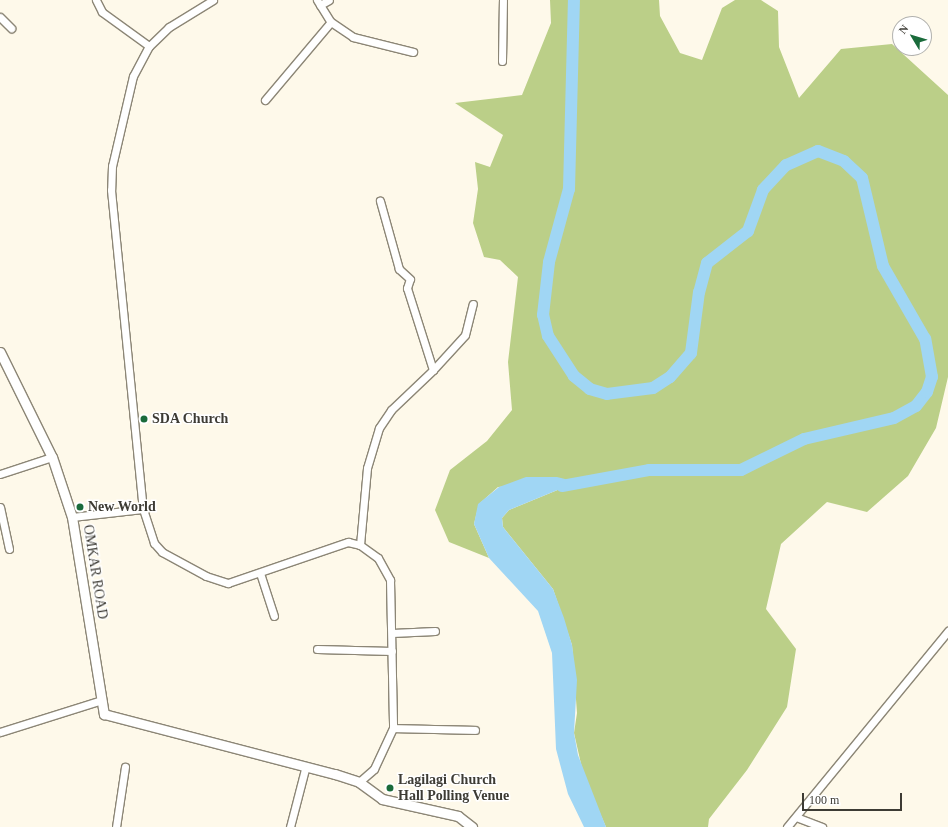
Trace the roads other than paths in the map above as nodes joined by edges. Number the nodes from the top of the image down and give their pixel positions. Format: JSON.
{"nodes":[{"id":1,"x":96,"y":0,"type":"edge"},
{"id":2,"x":213,"y":0,"type":"edge"},
{"id":3,"x":329,"y":0,"type":"edge"},
{"id":4,"x":503,"y":0,"type":"edge"},
{"id":5,"x":319,"y":2,"type":"edge"},
{"id":6,"x":0,"y":17,"type":"edge"},
{"id":7,"x":331,"y":22,"type":"junction"},
{"id":8,"x":11,"y":28,"type":"dead end"},
{"id":9,"x":149,"y":46,"type":"junction"},
{"id":10,"x":413,"y":52,"type":"dead end"},
{"id":11,"x":502,"y":61,"type":"dead end"},
{"id":12,"x":265,"y":100,"type":"dead end"},
{"id":13,"x":380,"y":201,"type":"dead end"},
{"id":14,"x":473,"y":304,"type":"dead end"},
{"id":15,"x":0,"y":352,"type":"edge"},
{"id":16,"x":433,"y":370,"type":"junction"},
{"id":17,"x":52,"y":457,"type":"junction"},
{"id":18,"x":0,"y":474,"type":"edge"},
{"id":19,"x":0,"y":507,"type":"edge"},
{"id":20,"x":143,"y":509,"type":"junction"},
{"id":21,"x":72,"y":517,"type":"junction"},
{"id":22,"x":360,"y":545,"type":"junction"},
{"id":23,"x":9,"y":549,"type":"dead end"},
{"id":24,"x":260,"y":573,"type":"junction"},
{"id":25,"x":274,"y":616,"type":"dead end"},
{"id":26,"x":435,"y":631,"type":"dead end"},
{"id":27,"x":948,"y":631,"type":"edge"},
{"id":28,"x":392,"y":633,"type":"junction"},
{"id":29,"x":317,"y":649,"type":"dead end"},
{"id":30,"x":392,"y":651,"type":"junction"},
{"id":31,"x":102,"y":700,"type":"junction"},
{"id":32,"x":393,"y":728,"type":"junction"},
{"id":33,"x":475,"y":730,"type":"dead end"},
{"id":34,"x":0,"y":732,"type":"edge"},
{"id":35,"x":125,"y":767,"type":"dead end"},
{"id":36,"x":305,"y":769,"type":"junction"},
{"id":37,"x":359,"y":782,"type":"junction"},
{"id":38,"x":796,"y":817,"type":"junction"},
{"id":39,"x":116,"y":827,"type":"edge"},
{"id":40,"x":290,"y":827,"type":"edge"},
{"id":41,"x":472,"y":827,"type":"edge"},
{"id":42,"x":788,"y":827,"type":"edge"},
{"id":43,"x":822,"y":827,"type":"edge"}],
"edges":[{"from":1,"to":9,"type":"street"},
{"from":2,"to":9,"type":"street"},
{"from":3,"to":5,"type":"street"},
{"from":4,"to":11,"type":"street"},
{"from":5,"to":7,"type":"street"},
{"from":6,"to":8,"type":"street"},
{"from":7,"to":10,"type":"street"},
{"from":7,"to":12,"type":"street"},
{"from":9,"to":20,"type":"street"},
{"from":13,"to":16,"type":"street"},
{"from":14,"to":16,"type":"street"},
{"from":15,"to":17,"type":"street","name":"OMKAR ROAD"},
{"from":16,"to":22,"type":"street"},
{"from":17,"to":18,"type":"street"},
{"from":17,"to":21,"type":"street","name":"OMKAR ROAD"},
{"from":19,"to":23,"type":"street"},
{"from":20,"to":21,"type":"street"},
{"from":20,"to":24,"type":"street"},
{"from":21,"to":31,"type":"street","name":"OMKAR ROAD"},
{"from":22,"to":24,"type":"street"},
{"from":22,"to":28,"type":"street"},
{"from":24,"to":25,"type":"street"},
{"from":26,"to":28,"type":"street"},
{"from":27,"to":38,"type":"street"},
{"from":28,"to":30,"type":"street"},
{"from":29,"to":30,"type":"street"},
{"from":30,"to":32,"type":"street"},
{"from":31,"to":34,"type":"street"},
{"from":31,"to":36,"type":"street","name":"OMKAR ROAD"},
{"from":32,"to":33,"type":"street"},
{"from":32,"to":37,"type":"street"},
{"from":35,"to":39,"type":"street"},
{"from":36,"to":37,"type":"street"},
{"from":36,"to":40,"type":"street"},
{"from":37,"to":41,"type":"street"},
{"from":38,"to":42,"type":"street"},
{"from":38,"to":43,"type":"street"}]}
